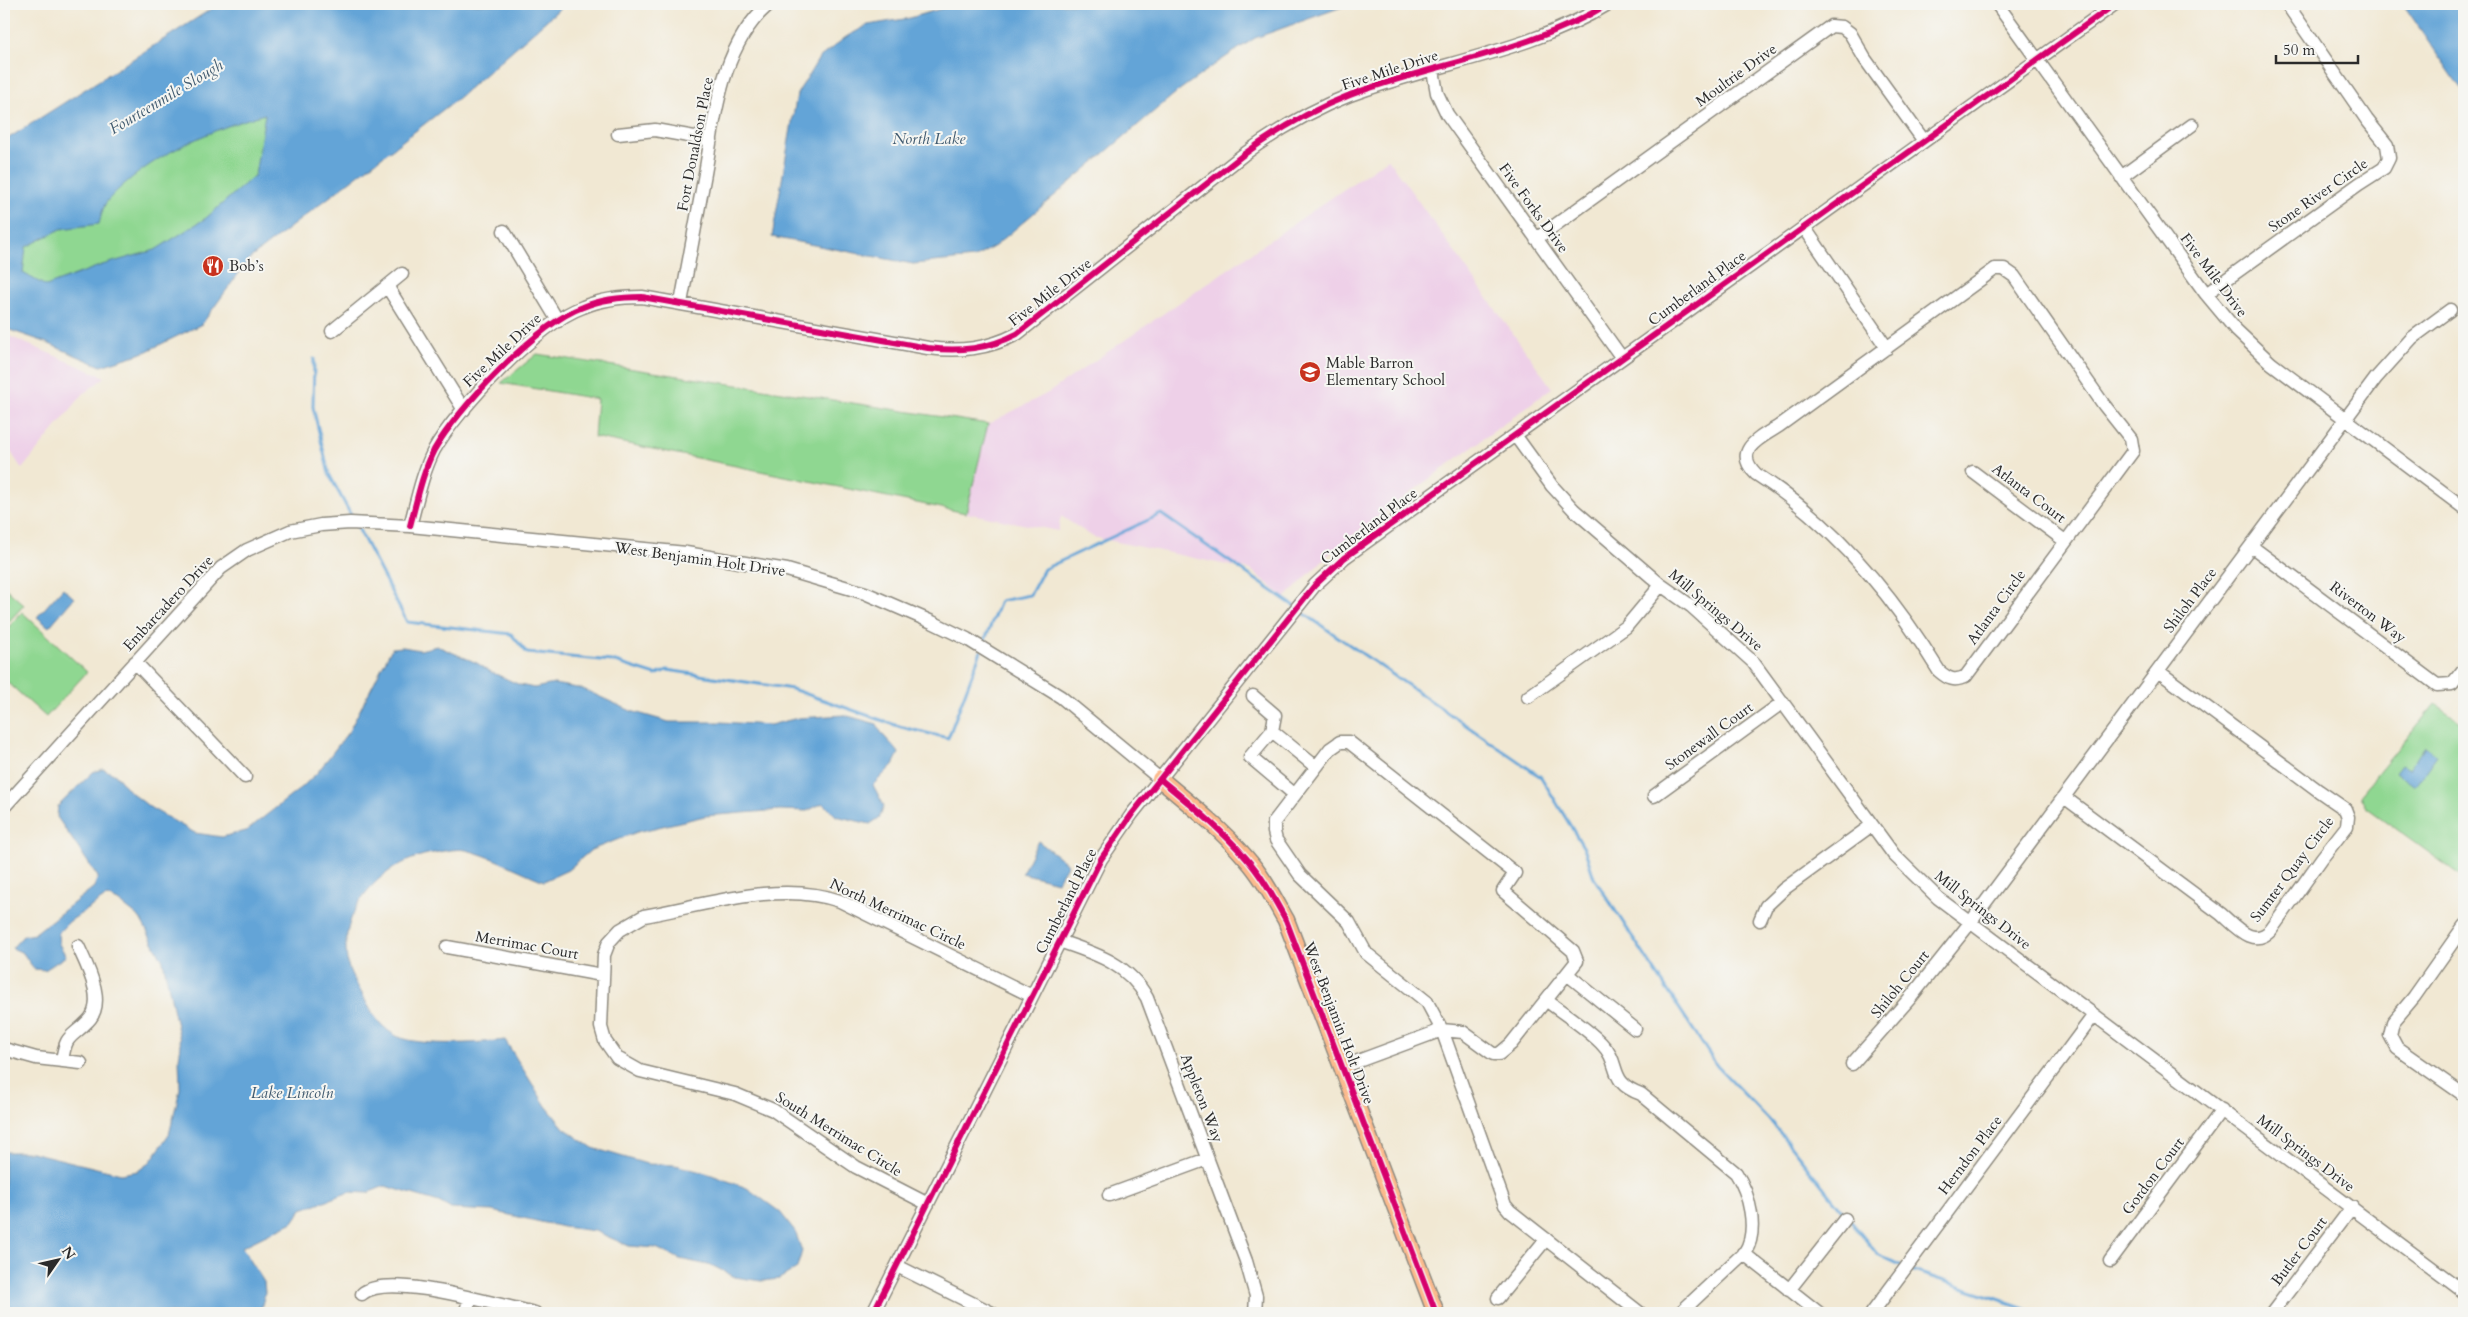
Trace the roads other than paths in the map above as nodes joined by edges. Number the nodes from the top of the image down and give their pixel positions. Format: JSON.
{"nodes":[{"id":1,"x":769,"y":4,"type":"edge"},
{"id":2,"x":1608,"y":4,"type":"edge"},
{"id":3,"x":1997,"y":4,"type":"edge"},
{"id":4,"x":2115,"y":4,"type":"edge"},
{"id":5,"x":2287,"y":4,"type":"edge"},
{"id":6,"x":2037,"y":60,"type":"junction"},
{"id":7,"x":1433,"y":70,"type":"junction"},
{"id":8,"x":2192,"y":125,"type":"dead end"},
{"id":9,"x":618,"y":134,"type":"dead end"},
{"id":10,"x":711,"y":140,"type":"junction"},
{"id":11,"x":1924,"y":141,"type":"junction"},
{"id":12,"x":2122,"y":177,"type":"junction"},
{"id":13,"x":1804,"y":227,"type":"junction"},
{"id":14,"x":504,"y":231,"type":"dead end"},
{"id":15,"x":1536,"y":239,"type":"junction"},
{"id":16,"x":402,"y":274,"type":"dead end"},
{"id":17,"x":387,"y":286,"type":"junction"},
{"id":18,"x":2206,"y":294,"type":"junction"},
{"id":19,"x":681,"y":303,"type":"junction"},
{"id":20,"x":2450,"y":310,"type":"dead end"},
{"id":21,"x":558,"y":321,"type":"junction"},
{"id":22,"x":332,"y":331,"type":"dead end"},
{"id":23,"x":1887,"y":348,"type":"junction"},
{"id":24,"x":1622,"y":358,"type":"junction"},
{"id":25,"x":464,"y":410,"type":"junction"},
{"id":26,"x":2345,"y":420,"type":"junction"},
{"id":27,"x":1515,"y":435,"type":"junction"},
{"id":28,"x":1973,"y":472,"type":"dead end"},
{"id":29,"x":2464,"y":508,"type":"edge"},
{"id":30,"x":410,"y":526,"type":"junction"},
{"id":31,"x":2065,"y":541,"type":"junction"},
{"id":32,"x":2252,"y":546,"type":"junction"},
{"id":33,"x":1660,"y":585,"type":"junction"},
{"id":34,"x":135,"y":662,"type":"junction"},
{"id":35,"x":2464,"y":669,"type":"edge"},
{"id":36,"x":2158,"y":671,"type":"junction"},
{"id":37,"x":1253,"y":696,"type":"dead end"},
{"id":38,"x":1528,"y":697,"type":"dead end"},
{"id":39,"x":1783,"y":702,"type":"junction"},
{"id":40,"x":1272,"y":731,"type":"junction"},
{"id":41,"x":1316,"y":767,"type":"junction"},
{"id":42,"x":245,"y":778,"type":"dead end"},
{"id":43,"x":1160,"y":779,"type":"junction"},
{"id":44,"x":1294,"y":794,"type":"junction"},
{"id":45,"x":1654,"y":796,"type":"dead end"},
{"id":46,"x":2064,"y":797,"type":"junction"},
{"id":47,"x":4,"y":806,"type":"edge"},
{"id":48,"x":1872,"y":825,"type":"junction"},
{"id":49,"x":1760,"y":920,"type":"dead end"},
{"id":50,"x":1970,"y":923,"type":"junction"},
{"id":51,"x":2464,"y":926,"type":"edge"},
{"id":52,"x":1059,"y":941,"type":"junction"},
{"id":53,"x":78,"y":946,"type":"dead end"},
{"id":54,"x":447,"y":947,"type":"dead end"},
{"id":55,"x":1567,"y":974,"type":"junction"},
{"id":56,"x":602,"y":975,"type":"junction"},
{"id":57,"x":1032,"y":996,"type":"junction"},
{"id":58,"x":1546,"y":1000,"type":"junction"},
{"id":59,"x":2094,"y":1015,"type":"junction"},
{"id":60,"x":1635,"y":1029,"type":"dead end"},
{"id":61,"x":1442,"y":1030,"type":"junction"},
{"id":62,"x":4,"y":1049,"type":"edge"},
{"id":63,"x":62,"y":1061,"type":"junction"},
{"id":64,"x":82,"y":1063,"type":"dead end"},
{"id":65,"x":1852,"y":1064,"type":"dead end"},
{"id":66,"x":1342,"y":1067,"type":"junction"},
{"id":67,"x":2464,"y":1096,"type":"edge"},
{"id":68,"x":2222,"y":1110,"type":"junction"},
{"id":69,"x":1207,"y":1159,"type":"junction"},
{"id":70,"x":1109,"y":1195,"type":"dead end"},
{"id":71,"x":928,"y":1204,"type":"junction"},
{"id":72,"x":2352,"y":1207,"type":"junction"},
{"id":73,"x":1845,"y":1219,"type":"dead end"},
{"id":74,"x":1546,"y":1239,"type":"junction"},
{"id":75,"x":1743,"y":1253,"type":"junction"},
{"id":76,"x":2110,"y":1261,"type":"dead end"},
{"id":77,"x":897,"y":1266,"type":"junction"},
{"id":78,"x":1789,"y":1290,"type":"junction"},
{"id":79,"x":2464,"y":1292,"type":"edge"},
{"id":80,"x":362,"y":1294,"type":"dead end"},
{"id":81,"x":1498,"y":1298,"type":"dead end"},
{"id":82,"x":470,"y":1299,"type":"junction"},
{"id":83,"x":465,"y":1313,"type":"edge"},
{"id":84,"x":535,"y":1313,"type":"edge"},
{"id":85,"x":873,"y":1313,"type":"edge"},
{"id":86,"x":992,"y":1313,"type":"edge"},
{"id":87,"x":1255,"y":1313,"type":"edge"},
{"id":88,"x":1436,"y":1313,"type":"edge"},
{"id":89,"x":1640,"y":1313,"type":"edge"},
{"id":90,"x":1680,"y":1313,"type":"edge"},
{"id":91,"x":1819,"y":1313,"type":"edge"},
{"id":92,"x":1872,"y":1313,"type":"edge"},
{"id":93,"x":2272,"y":1313,"type":"edge"}],
"edges":[{"from":1,"to":10,"type":"street","name":"Fort Donaldson Place"},
{"from":2,"to":7,"type":"street","name":"Five Mile Drive"},
{"from":3,"to":6,"type":"street","name":"Five Mile Drive"},
{"from":4,"to":6,"type":"street"},
{"from":5,"to":18,"type":"street","name":"Stone River Circle"},
{"from":6,"to":11,"type":"street","name":"Cumberland Place"},
{"from":6,"to":12,"type":"street","name":"Five Mile Drive"},
{"from":7,"to":15,"type":"street","name":"Five Forks Drive"},
{"from":7,"to":19,"type":"street","name":"Five Mile Drive"},
{"from":8,"to":12,"type":"street"},
{"from":9,"to":10,"type":"street"},
{"from":10,"to":19,"type":"street","name":"Fort Donaldson Place"},
{"from":11,"to":13,"type":"street","name":"Cumberland Place"},
{"from":11,"to":15,"type":"street","name":"Moultrie Drive"},
{"from":12,"to":18,"type":"street","name":"Five Mile Drive"},
{"from":13,"to":23,"type":"street"},
{"from":13,"to":24,"type":"street","name":"Cumberland Place"},
{"from":14,"to":21,"type":"street"},
{"from":15,"to":24,"type":"street","name":"Five Forks Drive"},
{"from":16,"to":17,"type":"street"},
{"from":17,"to":22,"type":"street"},
{"from":17,"to":25,"type":"street"},
{"from":18,"to":26,"type":"street","name":"Five Mile Drive"},
{"from":19,"to":21,"type":"street","name":"Five Mile Drive"},
{"from":20,"to":26,"type":"street","name":"Shiloh Place"},
{"from":21,"to":25,"type":"street","name":"Five Mile Drive"},
{"from":23,"to":31,"type":"street","name":"Atlanta Circle"},
{"from":23,"to":31,"type":"street","name":"Atlanta Circle"},
{"from":24,"to":27,"type":"street","name":"Cumberland Place"},
{"from":25,"to":30,"type":"street","name":"Five Mile Drive"},
{"from":26,"to":29,"type":"street","name":"Five Mile Drive"},
{"from":26,"to":32,"type":"street","name":"Shiloh Place"},
{"from":27,"to":33,"type":"street","name":"Mill Springs Drive"},
{"from":27,"to":43,"type":"street","name":"Cumberland Place"},
{"from":28,"to":31,"type":"street","name":"Atlanta Court"},
{"from":30,"to":34,"type":"street","name":"Embarcadero Drive"},
{"from":30,"to":43,"type":"street","name":"West Benjamin Holt Drive"},
{"from":32,"to":35,"type":"street","name":"Riverton Way"},
{"from":32,"to":36,"type":"street","name":"Shiloh Place"},
{"from":33,"to":38,"type":"street"},
{"from":33,"to":39,"type":"street","name":"Mill Springs Drive"},
{"from":34,"to":42,"type":"street"},
{"from":34,"to":47,"type":"street","name":"Embarcadero Drive"},
{"from":36,"to":46,"type":"street","name":"Shiloh Place"},
{"from":36,"to":46,"type":"street","name":"Sumter Quay Circle"},
{"from":37,"to":40,"type":"street"},
{"from":39,"to":45,"type":"street","name":"Stonewall Court"},
{"from":39,"to":48,"type":"street","name":"Mill Springs Drive"},
{"from":40,"to":41,"type":"street"},
{"from":40,"to":44,"type":"street"},
{"from":41,"to":44,"type":"street"},
{"from":41,"to":55,"type":"street"},
{"from":43,"to":52,"type":"street","name":"Cumberland Place"},
{"from":43,"to":66,"type":"main road","name":"West Benjamin Holt Drive"},
{"from":44,"to":61,"type":"street"},
{"from":46,"to":50,"type":"street","name":"Shiloh Place"},
{"from":48,"to":49,"type":"street"},
{"from":48,"to":50,"type":"street","name":"Mill Springs Drive"},
{"from":50,"to":59,"type":"street","name":"Mill Springs Drive"},
{"from":50,"to":65,"type":"street","name":"Shiloh Court"},
{"from":51,"to":67,"type":"street"},
{"from":52,"to":57,"type":"street","name":"Cumberland Place"},
{"from":52,"to":69,"type":"street","name":"Appleton Way"},
{"from":53,"to":63,"type":"street"},
{"from":54,"to":56,"type":"street","name":"Merrimac Court"},
{"from":55,"to":58,"type":"street"},
{"from":55,"to":60,"type":"street"},
{"from":56,"to":57,"type":"street","name":"North Merrimac Circle"},
{"from":56,"to":71,"type":"street","name":"South Merrimac Circle"},
{"from":57,"to":71,"type":"street","name":"Cumberland Place"},
{"from":58,"to":61,"type":"street"},
{"from":58,"to":75,"type":"street"},
{"from":59,"to":68,"type":"street","name":"Mill Springs Drive"},
{"from":59,"to":92,"type":"street","name":"Herndon Place"},
{"from":61,"to":66,"type":"street"},
{"from":61,"to":74,"type":"street"},
{"from":62,"to":63,"type":"street"},
{"from":63,"to":64,"type":"street"},
{"from":66,"to":88,"type":"main road","name":"West Benjamin Holt Drive"},
{"from":68,"to":72,"type":"street","name":"Mill Springs Drive"},
{"from":68,"to":76,"type":"street","name":"Gordon Court"},
{"from":69,"to":70,"type":"street"},
{"from":69,"to":87,"type":"street","name":"Appleton Way"},
{"from":71,"to":77,"type":"street","name":"Cumberland Place"},
{"from":72,"to":79,"type":"street","name":"Mill Springs Drive"},
{"from":72,"to":93,"type":"street","name":"Butler Court"},
{"from":73,"to":78,"type":"street"},
{"from":74,"to":81,"type":"street"},
{"from":74,"to":89,"type":"street"},
{"from":75,"to":78,"type":"street"},
{"from":75,"to":90,"type":"street"},
{"from":77,"to":85,"type":"street","name":"Cumberland Place"},
{"from":77,"to":86,"type":"street"},
{"from":78,"to":91,"type":"street"},
{"from":80,"to":82,"type":"street"},
{"from":82,"to":83,"type":"street"},
{"from":82,"to":84,"type":"street"}]}
